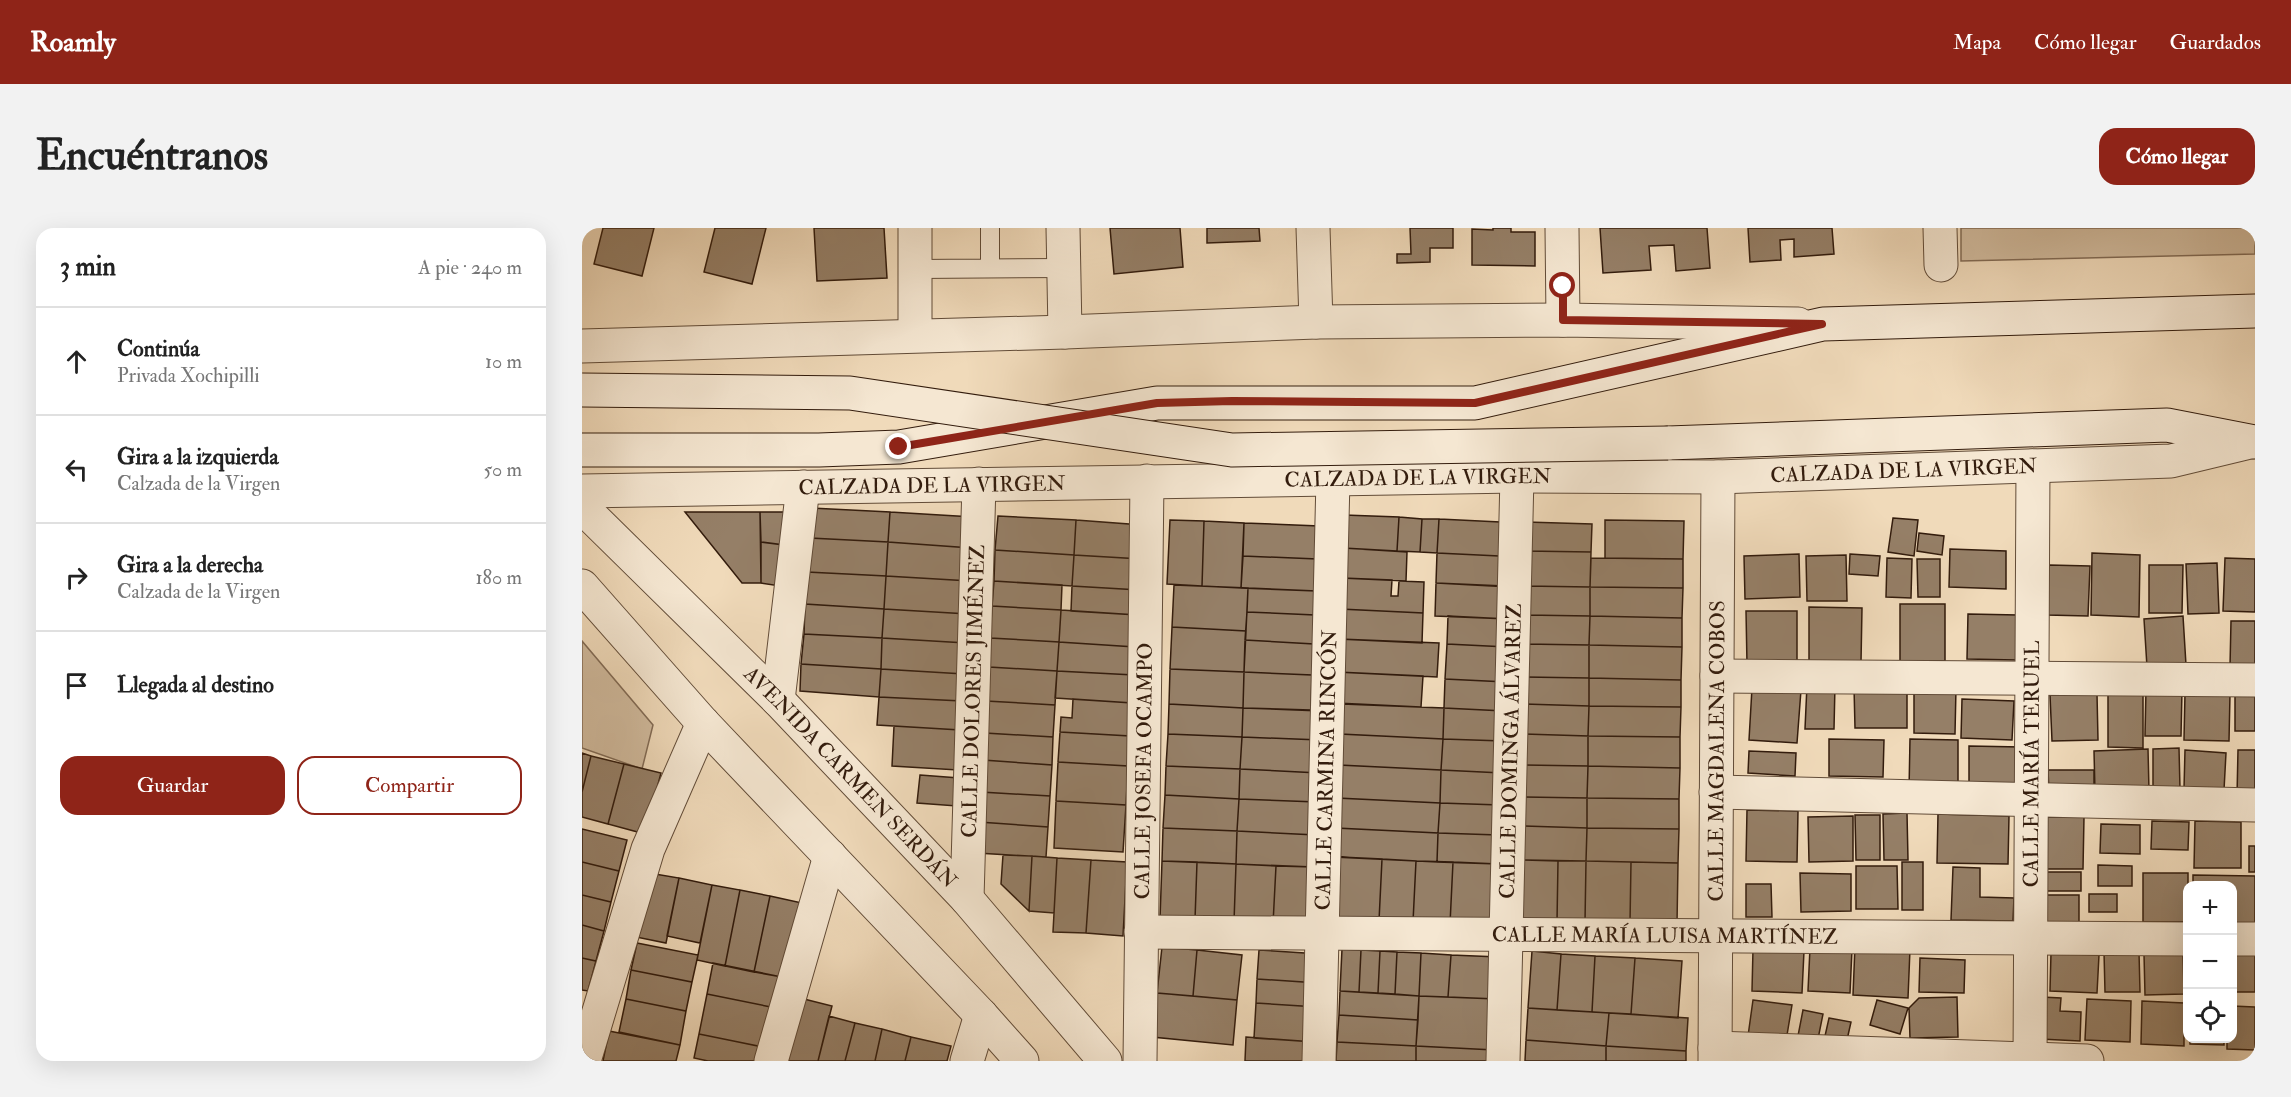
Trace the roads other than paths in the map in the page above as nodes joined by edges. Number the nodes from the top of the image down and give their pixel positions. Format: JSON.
{"nodes":[{"id":1,"x":915,"y":228,"type":"edge"},
{"id":2,"x":990,"y":228,"type":"edge"},
{"id":3,"x":1063,"y":228,"type":"edge"},
{"id":4,"x":1313,"y":228,"type":"edge"},
{"id":5,"x":1562,"y":228,"type":"edge"},
{"id":6,"x":1940,"y":228,"type":"edge"},
{"id":7,"x":1941,"y":265,"type":"dead end"},
{"id":8,"x":990,"y":268,"type":"junction"},
{"id":9,"x":1065,"y":268,"type":"junction"},
{"id":10,"x":917,"y":269,"type":"junction"},
{"id":11,"x":2255,"y":311,"type":"edge"},
{"id":12,"x":1563,"y":320,"type":"junction"},
{"id":13,"x":1316,"y":322,"type":"junction"},
{"id":14,"x":1822,"y":324,"type":"junction"},
{"id":15,"x":1065,"y":332,"type":"junction"},
{"id":16,"x":915,"y":335,"type":"junction"},
{"id":17,"x":582,"y":346,"type":"edge"},
{"id":18,"x":582,"y":390,"type":"edge"},
{"id":19,"x":2252,"y":442,"type":"edge"},
{"id":20,"x":582,"y":450,"type":"edge"},
{"id":21,"x":2033,"y":466,"type":"junction"},
{"id":22,"x":1517,"y":476,"type":"junction"},
{"id":23,"x":1718,"y":477,"type":"junction"},
{"id":24,"x":1333,"y":479,"type":"junction"},
{"id":25,"x":1147,"y":481,"type":"junction"},
{"id":26,"x":979,"y":484,"type":"junction"},
{"id":27,"x":803,"y":487,"type":"junction"},
{"id":28,"x":582,"y":491,"type":"edge"},
{"id":29,"x":582,"y":507,"type":"edge"},
{"id":30,"x":582,"y":586,"type":"edge"},
{"id":31,"x":1717,"y":676,"type":"junction"},
{"id":32,"x":2032,"y":679,"type":"junction"},
{"id":33,"x":2255,"y":680,"type":"edge"},
{"id":34,"x":778,"y":700,"type":"junction"},
{"id":35,"x":703,"y":723,"type":"junction"},
{"id":36,"x":1716,"y":792,"type":"junction"},
{"id":37,"x":2031,"y":800,"type":"junction"},
{"id":38,"x":2255,"y":805,"type":"edge"},
{"id":39,"x":830,"y":856,"type":"junction"},
{"id":40,"x":967,"y":899,"type":"junction"},
{"id":41,"x":1141,"y":932,"type":"junction"},
{"id":42,"x":1322,"y":933,"type":"junction"},
{"id":43,"x":1506,"y":934,"type":"junction"},
{"id":44,"x":1716,"y":936,"type":"junction"},
{"id":45,"x":2031,"y":938,"type":"junction"},
{"id":46,"x":2183,"y":939,"type":"edge"},
{"id":47,"x":2237,"y":939,"type":"edge"},
{"id":48,"x":2255,"y":939,"type":"edge"},
{"id":49,"x":981,"y":1015,"type":"junction"},
{"id":50,"x":1715,"y":1054,"type":"edge"},
{"id":51,"x":2030,"y":1060,"type":"edge"},
{"id":52,"x":584,"y":1061,"type":"edge"},
{"id":53,"x":771,"y":1061,"type":"edge"},
{"id":54,"x":967,"y":1061,"type":"edge"},
{"id":55,"x":1022,"y":1061,"type":"edge"},
{"id":56,"x":1105,"y":1061,"type":"edge"},
{"id":57,"x":1140,"y":1061,"type":"edge"},
{"id":58,"x":1319,"y":1061,"type":"edge"},
{"id":59,"x":1503,"y":1061,"type":"edge"},
{"id":60,"x":2087,"y":1061,"type":"edge"}],
"edges":[{"from":1,"to":10,"type":"street"},
{"from":2,"to":8,"type":"lane"},
{"from":3,"to":9,"type":"street"},
{"from":4,"to":13,"type":"street"},
{"from":5,"to":12,"type":"street"},
{"from":6,"to":7,"type":"street"},
{"from":8,"to":9,"type":"lane"},
{"from":8,"to":10,"type":"lane"},
{"from":9,"to":15,"type":"street"},
{"from":10,"to":16,"type":"street"},
{"from":11,"to":14,"type":"street","name":"CALZADA DE LA VIRGEN"},
{"from":12,"to":13,"type":"street","name":"CALZADA DE LA VIRGEN"},
{"from":12,"to":14,"type":"street","name":"CALZADA DE LA VIRGEN"},
{"from":13,"to":15,"type":"street","name":"CALZADA DE LA VIRGEN"},
{"from":14,"to":20,"type":"street","name":"CALZADA DE LA VIRGEN"},
{"from":15,"to":16,"type":"street","name":"CALZADA DE LA VIRGEN"},
{"from":16,"to":17,"type":"street","name":"CALZADA DE LA VIRGEN"},
{"from":18,"to":19,"type":"street","name":"CALZADA DE LA VIRGEN","bridge":true},
{"from":19,"to":21,"type":"street","name":"CALZADA DE LA VIRGEN"},
{"from":21,"to":23,"type":"street","name":"CALZADA DE LA VIRGEN"},
{"from":21,"to":32,"type":"street","name":"CALLE MARÍA TERUEL"},
{"from":22,"to":23,"type":"street","name":"CALZADA DE LA VIRGEN"},
{"from":22,"to":24,"type":"street","name":"CALZADA DE LA VIRGEN"},
{"from":22,"to":43,"type":"street","name":"CALLE DOMINGA ÁLVAREZ"},
{"from":23,"to":31,"type":"street","name":"CALLE MAGDALENA COBOS"},
{"from":24,"to":25,"type":"street","name":"CALZADA DE LA VIRGEN"},
{"from":24,"to":42,"type":"street","name":"CALLE CARMINA RINCÓN"},
{"from":25,"to":26,"type":"street","name":"CALZADA DE LA VIRGEN"},
{"from":25,"to":41,"type":"street","name":"CALLE JOSEFA OCAMPO"},
{"from":26,"to":27,"type":"street","name":"CALZADA DE LA VIRGEN"},
{"from":26,"to":40,"type":"street","name":"CALLE DOLORES JIMÉNEZ"},
{"from":27,"to":28,"type":"street","name":"CALZADA DE LA VIRGEN"},
{"from":27,"to":34,"type":"street"},
{"from":29,"to":34,"type":"street","name":"AVENIDA CARMEN SERDÁN"},
{"from":30,"to":35,"type":"street"},
{"from":31,"to":32,"type":"street"},
{"from":31,"to":36,"type":"street","name":"CALLE MAGDALENA COBOS"},
{"from":32,"to":33,"type":"street"},
{"from":32,"to":37,"type":"street","name":"CALLE MARÍA TERUEL"},
{"from":34,"to":40,"type":"street","name":"AVENIDA CARMEN SERDÁN"},
{"from":35,"to":39,"type":"street"},
{"from":35,"to":52,"type":"street"},
{"from":36,"to":37,"type":"street"},
{"from":36,"to":44,"type":"street","name":"CALLE MAGDALENA COBOS"},
{"from":37,"to":38,"type":"street"},
{"from":37,"to":45,"type":"street","name":"CALLE MARÍA TERUEL"},
{"from":39,"to":49,"type":"street"},
{"from":39,"to":53,"type":"street"},
{"from":40,"to":56,"type":"street","name":"AVENIDA CARMEN SERDÁN"},
{"from":41,"to":42,"type":"street","name":"CALLE MARÍA LUISA MARTÍNEZ"},
{"from":41,"to":57,"type":"street","name":"CALLE JOSEFA OCAMPO"},
{"from":42,"to":43,"type":"street","name":"CALLE MARÍA LUISA MARTÍNEZ"},
{"from":42,"to":58,"type":"street","name":"CALLE CARMINA RINCÓN"},
{"from":43,"to":44,"type":"street","name":"CALLE MARÍA LUISA MARTÍNEZ"},
{"from":43,"to":59,"type":"street","name":"CALLE DOMINGA ÁLVAREZ"},
{"from":44,"to":45,"type":"street","name":"CALLE MARÍA LUISA MARTÍNEZ"},
{"from":44,"to":50,"type":"street","name":"CALLE MAGDALENA COBOS"},
{"from":45,"to":46,"type":"street","name":"CALLE MARÍA LUISA MARTÍNEZ"},
{"from":45,"to":51,"type":"street","name":"CALLE MARÍA TERUEL"},
{"from":47,"to":48,"type":"street"},
{"from":49,"to":54,"type":"street"},
{"from":49,"to":55,"type":"street"},
{"from":50,"to":51,"type":"street"},
{"from":51,"to":60,"type":"street"}]}
